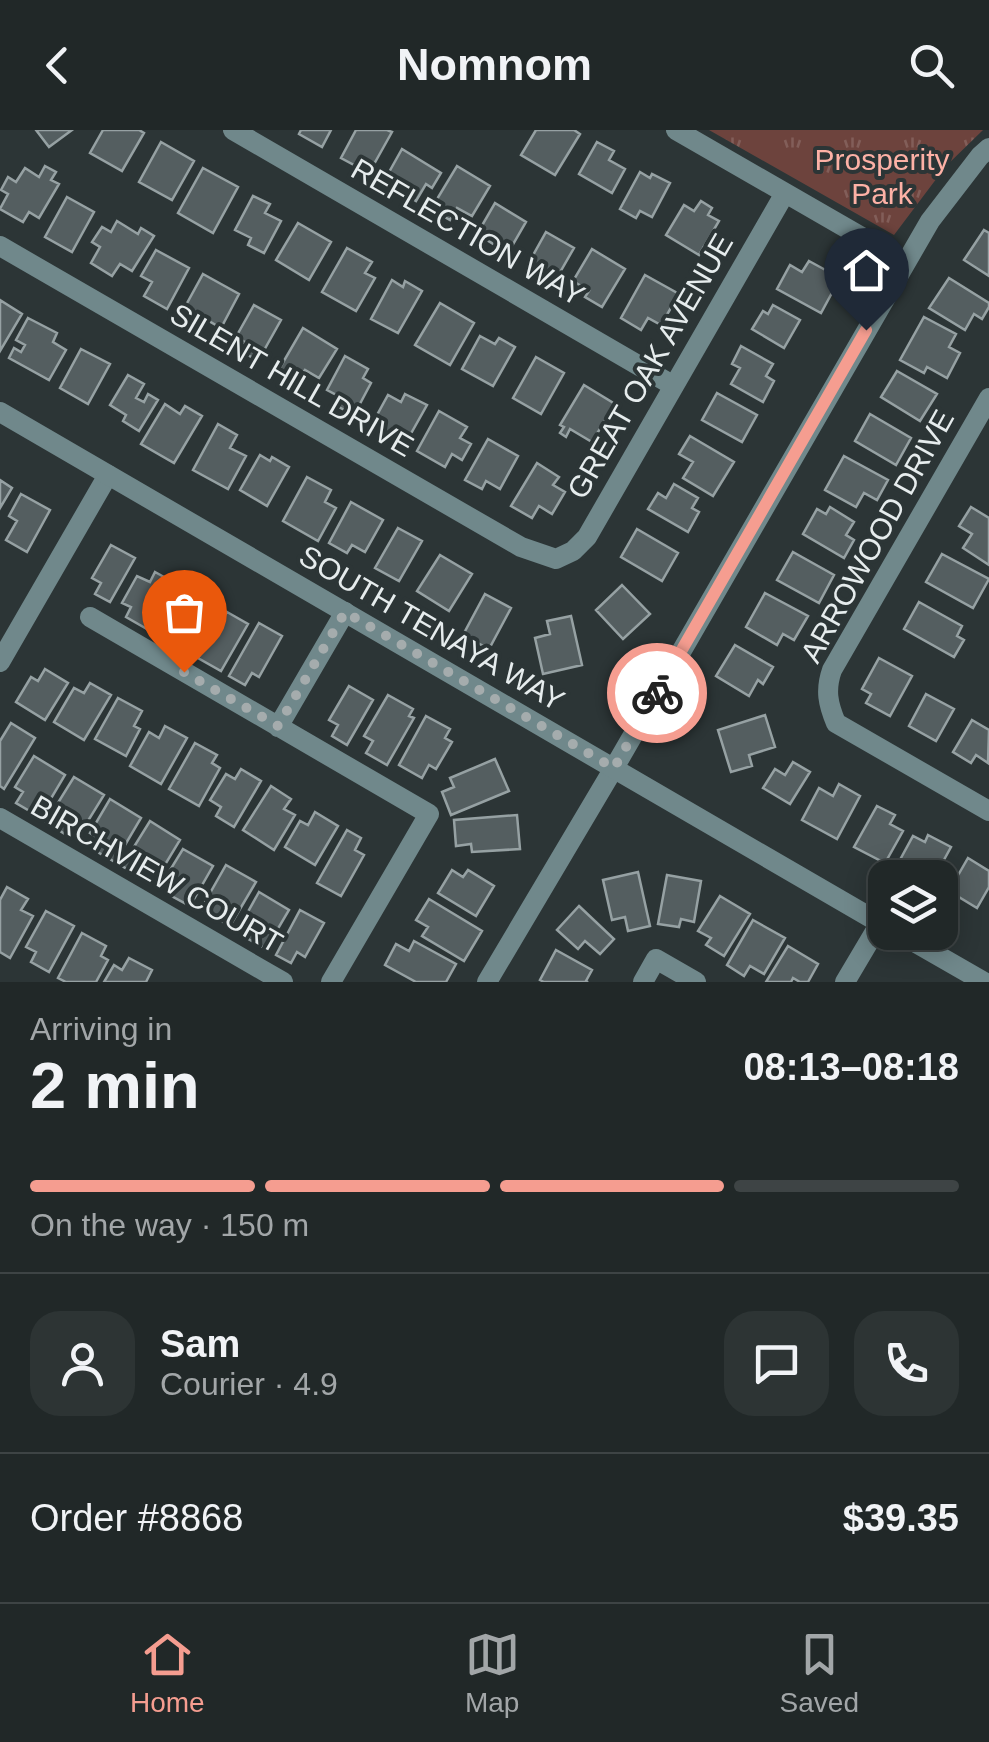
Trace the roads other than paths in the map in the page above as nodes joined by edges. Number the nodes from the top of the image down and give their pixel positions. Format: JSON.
{"nodes":[{"id":1,"x":232,"y":130,"type":"edge"},
{"id":2,"x":676,"y":130,"type":"edge"},
{"id":3,"x":989,"y":148,"type":"edge"},
{"id":4,"x":785,"y":193,"type":"junction"},
{"id":5,"x":0,"y":246,"type":"edge"},
{"id":6,"x":905,"y":262,"type":"junction"},
{"id":7,"x":674,"y":386,"type":"junction"},
{"id":8,"x":989,"y":398,"type":"edge"},
{"id":9,"x":0,"y":412,"type":"edge"},
{"id":10,"x":108,"y":475,"type":"junction"},
{"id":11,"x":556,"y":560,"type":"joint"},
{"id":12,"x":345,"y":612,"type":"junction"},
{"id":13,"x":90,"y":617,"type":"dead end"},
{"id":14,"x":0,"y":662,"type":"edge"},
{"id":15,"x":278,"y":726,"type":"junction"},
{"id":16,"x":614,"y":768,"type":"junction"},
{"id":17,"x":989,"y":811,"type":"edge"},
{"id":18,"x":0,"y":818,"type":"edge"},
{"id":19,"x":868,"y":916,"type":"edge"},
{"id":20,"x":869,"y":950,"type":"edge"},
{"id":21,"x":928,"y":950,"type":"edge"},
{"id":22,"x":283,"y":982,"type":"edge"},
{"id":23,"x":330,"y":982,"type":"edge"},
{"id":24,"x":487,"y":982,"type":"edge"},
{"id":25,"x":642,"y":982,"type":"edge"},
{"id":26,"x":696,"y":982,"type":"edge"},
{"id":27,"x":845,"y":982,"type":"edge"},
{"id":28,"x":984,"y":982,"type":"edge"}],
"edges":[{"from":1,"to":7,"type":"street","name":"REFLECTION WAY"},
{"from":2,"to":4,"type":"street"},
{"from":3,"to":6,"type":"street"},
{"from":4,"to":6,"type":"street"},
{"from":4,"to":7,"type":"street","name":"GREAT OAK AVENUE"},
{"from":5,"to":11,"type":"street","name":"SILENT HILL DRIVE"},
{"from":6,"to":16,"type":"street"},
{"from":7,"to":11,"type":"street","name":"GREAT OAK AVENUE"},
{"from":8,"to":17,"type":"street","name":"ARROWOOD DRIVE"},
{"from":9,"to":10,"type":"street","name":"SOUTH TENAYA WAY"},
{"from":10,"to":12,"type":"street","name":"SOUTH TENAYA WAY"},
{"from":10,"to":14,"type":"street"},
{"from":12,"to":15,"type":"street"},
{"from":12,"to":16,"type":"street","name":"SOUTH TENAYA WAY"},
{"from":13,"to":15,"type":"street"},
{"from":15,"to":23,"type":"street"},
{"from":16,"to":19,"type":"street","name":"SOUTH TENAYA WAY"},
{"from":16,"to":24,"type":"street"},
{"from":18,"to":22,"type":"street","name":"BIRCHVIEW COURT"},
{"from":20,"to":27,"type":"street"},
{"from":21,"to":28,"type":"street","name":"SOUTH TENAYA WAY"},
{"from":25,"to":26,"type":"street"}]}
